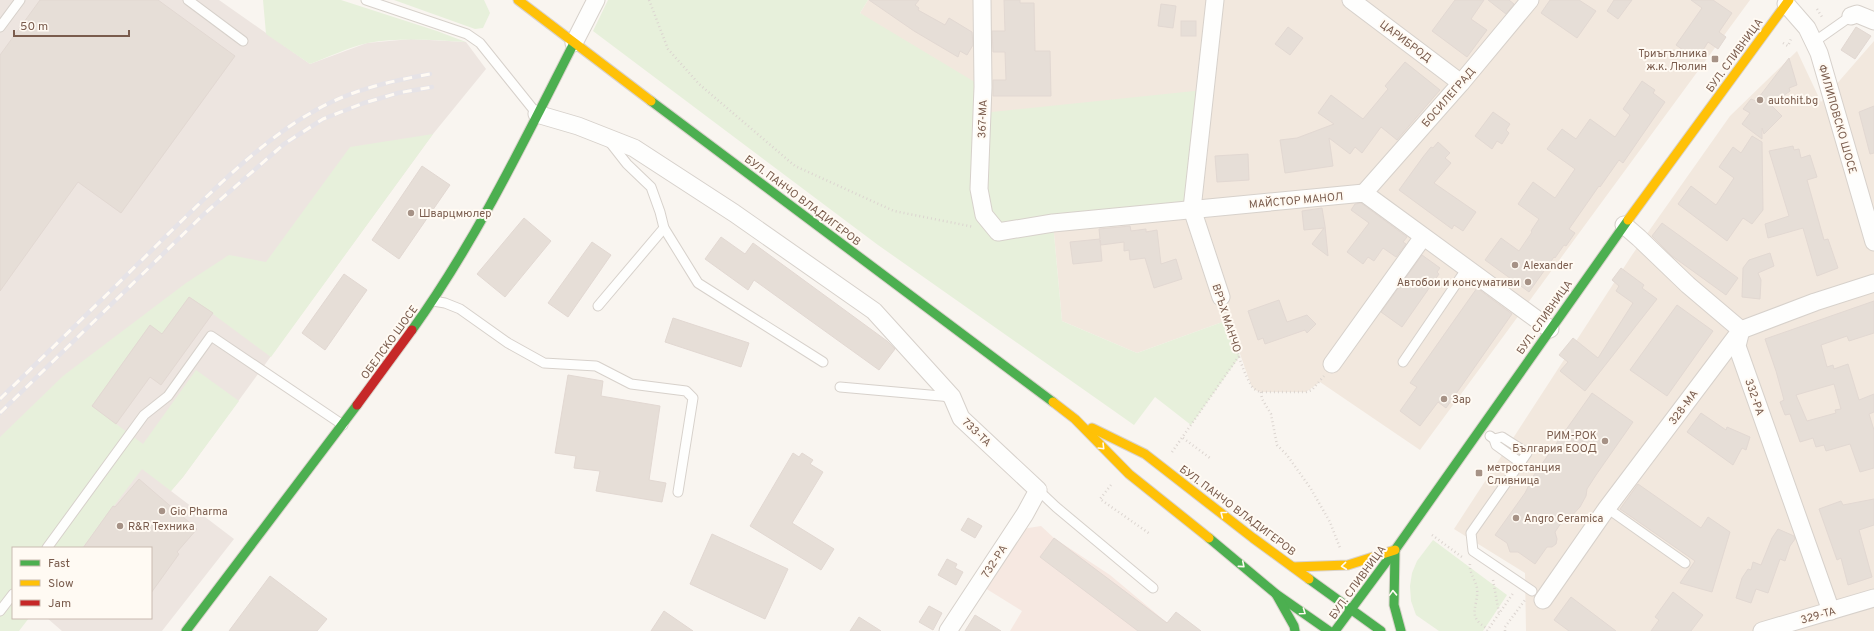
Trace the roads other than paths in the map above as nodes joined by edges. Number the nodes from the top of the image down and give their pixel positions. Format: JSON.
{"nodes":[{"id":1,"x":20,"y":0,"type":"edge"},
{"id":2,"x":188,"y":0,"type":"edge"},
{"id":3,"x":366,"y":0,"type":"edge"},
{"id":4,"x":518,"y":0,"type":"edge"},
{"id":5,"x":596,"y":0,"type":"edge"},
{"id":6,"x":982,"y":0,"type":"edge"},
{"id":7,"x":1215,"y":0,"type":"edge"},
{"id":8,"x":1351,"y":0,"type":"edge"},
{"id":9,"x":1530,"y":0,"type":"edge"},
{"id":10,"x":1787,"y":2,"type":"edge"},
{"id":11,"x":1851,"y":16,"type":"joint"},
{"id":12,"x":1874,"y":22,"type":"edge"},
{"id":13,"x":0,"y":27,"type":"edge"},
{"id":14,"x":243,"y":41,"type":"dead end"},
{"id":15,"x":574,"y":42,"type":"junction"},
{"id":16,"x":1814,"y":42,"type":"junction"},
{"id":17,"x":1461,"y":82,"type":"junction"},
{"id":18,"x":536,"y":114,"type":"junction"},
{"id":19,"x":606,"y":137,"type":"junction"},
{"id":20,"x":1364,"y":193,"type":"junction"},
{"id":21,"x":1192,"y":209,"type":"junction"},
{"id":22,"x":1624,"y":225,"type":"junction"},
{"id":23,"x":664,"y":228,"type":"junction"},
{"id":24,"x":998,"y":232,"type":"joint"},
{"id":25,"x":1423,"y":237,"type":"junction"},
{"id":26,"x":1874,"y":242,"type":"edge"},
{"id":27,"x":1467,"y":268,"type":"junction"},
{"id":28,"x":1874,"y":283,"type":"edge"},
{"id":29,"x":1221,"y":297,"type":"road end"},
{"id":30,"x":433,"y":301,"type":"junction"},
{"id":31,"x":598,"y":306,"type":"dead end"},
{"id":32,"x":1550,"y":329,"type":"junction"},
{"id":33,"x":1740,"y":330,"type":"junction"},
{"id":34,"x":823,"y":362,"type":"dead end"},
{"id":35,"x":1403,"y":362,"type":"dead end"},
{"id":36,"x":1332,"y":364,"type":"road end"},
{"id":37,"x":840,"y":387,"type":"dead end"},
{"id":38,"x":952,"y":397,"type":"junction"},
{"id":39,"x":1075,"y":419,"type":"junction"},
{"id":40,"x":343,"y":425,"type":"junction"},
{"id":41,"x":1479,"y":428,"type":"junction"},
{"id":42,"x":1038,"y":490,"type":"junction"},
{"id":43,"x":678,"y":492,"type":"dead end"},
{"id":44,"x":1607,"y":508,"type":"junction"},
{"id":45,"x":48,"y":547,"type":"edge"},
{"id":46,"x":1395,"y":550,"type":"junction"},
{"id":47,"x":1685,"y":563,"type":"dead end"},
{"id":48,"x":1293,"y":567,"type":"junction"},
{"id":49,"x":1153,"y":588,"type":"dead end"},
{"id":50,"x":1276,"y":594,"type":"junction"},
{"id":51,"x":12,"y":595,"type":"edge"},
{"id":52,"x":1537,"y":595,"type":"joint"},
{"id":53,"x":1874,"y":598,"type":"edge"},
{"id":54,"x":1351,"y":610,"type":"junction"},
{"id":55,"x":0,"y":611,"type":"edge"},
{"id":56,"x":1831,"y":611,"type":"junction"},
{"id":57,"x":186,"y":631,"type":"edge"},
{"id":58,"x":948,"y":631,"type":"edge"},
{"id":59,"x":1294,"y":631,"type":"edge"},
{"id":60,"x":1329,"y":631,"type":"edge"},
{"id":61,"x":1335,"y":631,"type":"edge"},
{"id":62,"x":1381,"y":631,"type":"edge"},
{"id":63,"x":1401,"y":631,"type":"edge"},
{"id":64,"x":1765,"y":631,"type":"edge"}],
"edges":[{"from":1,"to":13,"type":"lane"},
{"from":2,"to":14,"type":"lane"},
{"from":3,"to":18,"type":"lane"},
{"from":4,"to":15,"type":"street","name":"БУЛ. ПАНЧО ВЛАДИГЕРОВ"},
{"from":5,"to":15,"type":"street"},
{"from":6,"to":24,"type":"street","name":"367-МА"},
{"from":7,"to":21,"type":"street","name":"ВРЪХ МАНЧО"},
{"from":8,"to":17,"type":"street","name":"ЦАРИБРОД"},
{"from":9,"to":17,"type":"street","name":"БОСИЛЕГРАД"},
{"from":10,"to":16,"type":"street","name":"ФИЛИПОВСКО ШОСЕ"},
{"from":10,"to":22,"type":"street","name":"БУЛ. СЛИВНИЦА"},
{"from":11,"to":12,"type":"street"},
{"from":11,"to":16,"type":"lane"},
{"from":15,"to":18,"type":"street","name":"ОБЕЛСКО ШОСЕ"},
{"from":15,"to":39,"type":"street","name":"БУЛ. ПАНЧО ВЛАДИГЕРОВ"},
{"from":16,"to":26,"type":"street","name":"ФИЛИПОВСКО ШОСЕ"},
{"from":17,"to":20,"type":"street","name":"БОСИЛЕГРАД"},
{"from":18,"to":19,"type":"street","name":"733-ТА"},
{"from":18,"to":30,"type":"street","name":"ОБЕЛСКО ШОСЕ"},
{"from":19,"to":23,"type":"lane"},
{"from":19,"to":38,"type":"street","name":"733-ТА"},
{"from":20,"to":21,"type":"street","name":"МАЙСТОР МАНОЛ"},
{"from":20,"to":25,"type":"street"},
{"from":21,"to":24,"type":"street","name":"МАЙСТОР МАНОЛ"},
{"from":21,"to":29,"type":"street","name":"ВРЪХ МАНЧО"},
{"from":22,"to":32,"type":"street","name":"БУЛ. СЛИВНИЦА"},
{"from":22,"to":33,"type":"street"},
{"from":23,"to":31,"type":"lane"},
{"from":23,"to":34,"type":"lane"},
{"from":25,"to":27,"type":"street"},
{"from":25,"to":36,"type":"street"},
{"from":27,"to":32,"type":"street"},
{"from":27,"to":35,"type":"lane"},
{"from":28,"to":33,"type":"street"},
{"from":30,"to":40,"type":"street","name":"ОБЕЛСКО ШОСЕ"},
{"from":30,"to":43,"type":"lane"},
{"from":32,"to":41,"type":"street","name":"БУЛ. СЛИВНИЦА"},
{"from":33,"to":44,"type":"street","name":"328-МА"},
{"from":33,"to":56,"type":"street","name":"332-РА"},
{"from":37,"to":38,"type":"lane"},
{"from":38,"to":42,"type":"street","name":"733-ТА"},
{"from":48,"to":39,"type":"street","name":"БУЛ. ПАНЧО ВЛАДИГЕРОВ","one_way":true},
{"from":39,"to":50,"type":"street","name":"БУЛ. ПАНЧО ВЛАДИГЕРОВ","one_way":true},
{"from":40,"to":45,"type":"lane"},
{"from":40,"to":57,"type":"street","name":"ОБЕЛСКО ШОСЕ"},
{"from":41,"to":46,"type":"street","name":"БУЛ. СЛИВНИЦА"},
{"from":41,"to":52,"type":"lane"},
{"from":42,"to":49,"type":"lane"},
{"from":42,"to":58,"type":"street","name":"732-РА"},
{"from":44,"to":47,"type":"lane"},
{"from":44,"to":52,"type":"street","name":"328-МА"},
{"from":46,"to":48,"type":"street","one_way":true},
{"from":46,"to":54,"type":"street","name":"БУЛ. СЛИВНИЦА"},
{"from":63,"to":46,"type":"street","one_way":true},
{"from":48,"to":54,"type":"street","name":"БУЛ. ПАНЧО ВЛАДИГЕРОВ"},
{"from":50,"to":59,"type":"street"},
{"from":50,"to":60,"type":"street","name":"БУЛ. ПАНЧО ВЛАДИГЕРОВ","one_way":true},
{"from":51,"to":55,"type":"lane"},
{"from":53,"to":56,"type":"street","name":"329-ТА"},
{"from":54,"to":61,"type":"street","name":"БУЛ. СЛИВНИЦА"},
{"from":54,"to":62,"type":"street","name":"БУЛ. ПАНЧО ВЛАДИГЕРОВ"},
{"from":56,"to":64,"type":"street","name":"329-ТА"}]}
